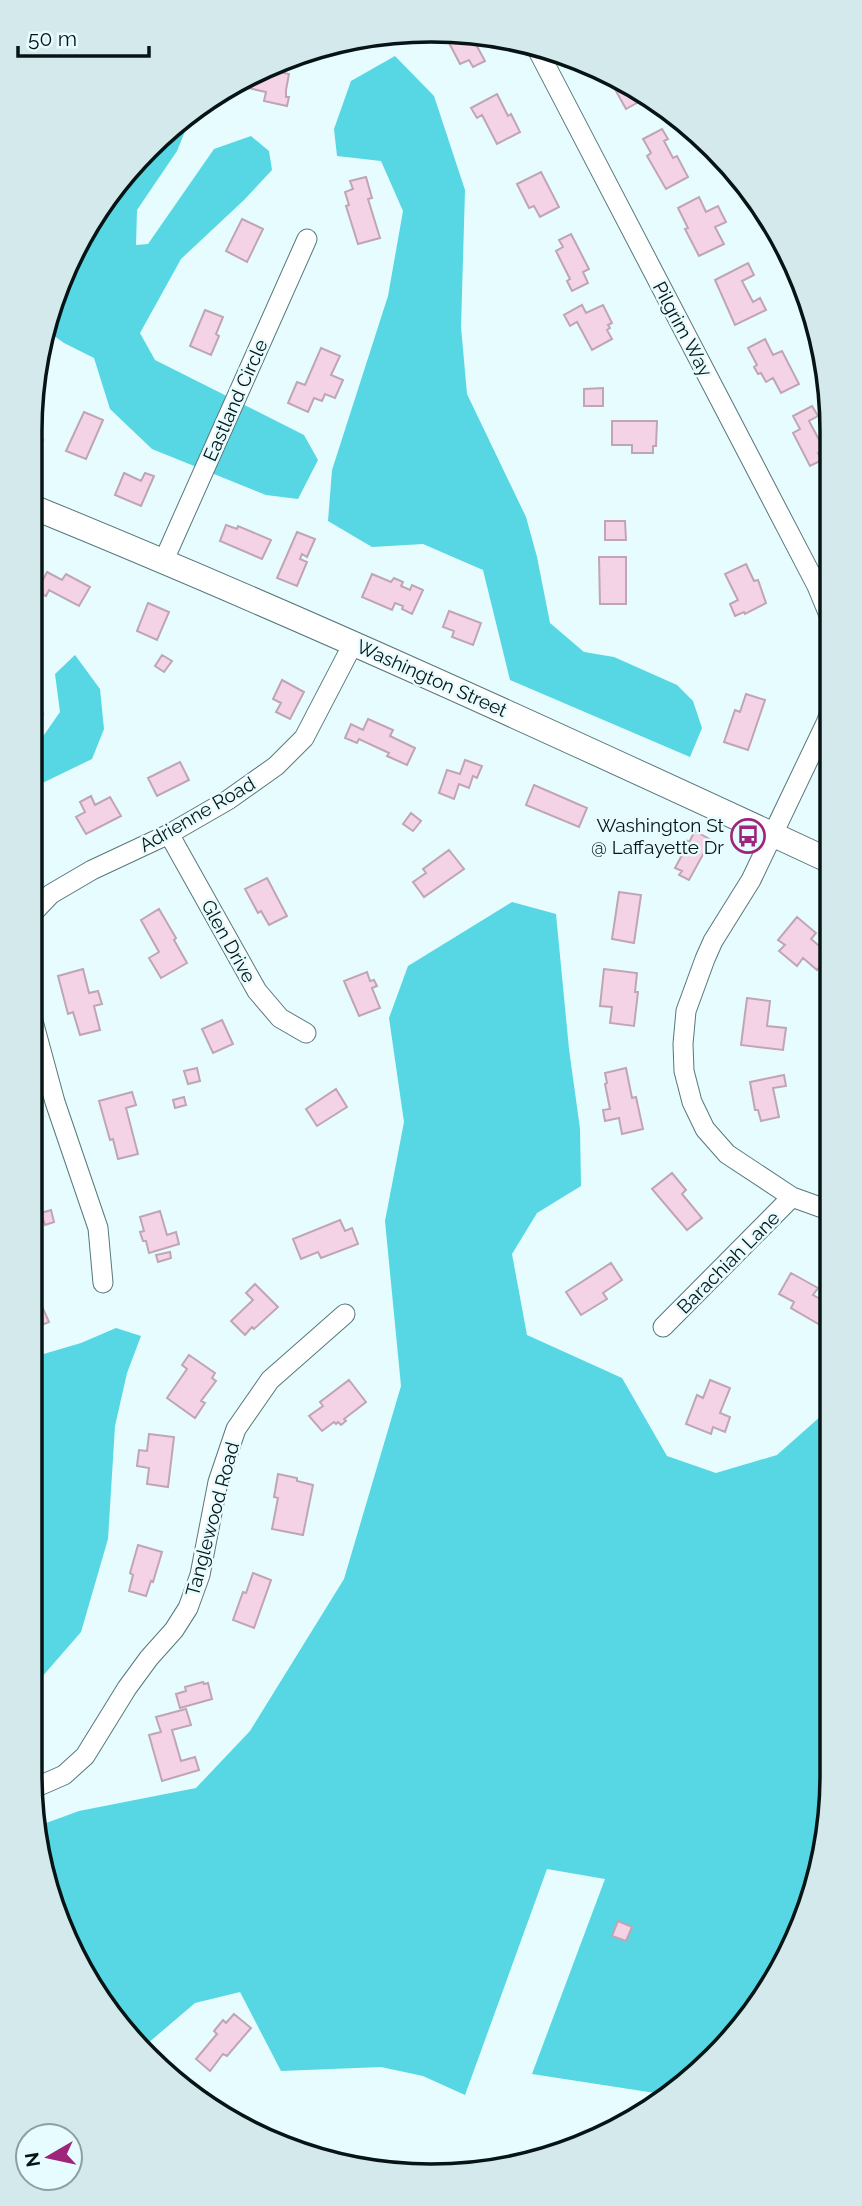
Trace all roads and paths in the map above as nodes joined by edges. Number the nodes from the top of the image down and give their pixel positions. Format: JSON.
{"nodes":[{"id":1,"x":542,"y":58,"type":"edge"},
{"id":2,"x":307,"y":239,"type":"dead end"},
{"id":3,"x":42,"y":511,"type":"edge"},
{"id":4,"x":164,"y":560,"type":"junction"},
{"id":5,"x":820,"y":596,"type":"edge"},
{"id":6,"x":354,"y":642,"type":"junction"},
{"id":7,"x":820,"y":734,"type":"edge"},
{"id":8,"x":169,"y":834,"type":"junction"},
{"id":9,"x":773,"y":835,"type":"junction"},
{"id":10,"x":820,"y":856,"type":"edge"},
{"id":11,"x":42,"y":903,"type":"edge"},
{"id":12,"x":306,"y":1033,"type":"dead end"},
{"id":13,"x":42,"y":1054,"type":"edge"},
{"id":14,"x":792,"y":1197,"type":"junction"},
{"id":15,"x":820,"y":1207,"type":"edge"},
{"id":16,"x":103,"y":1283,"type":"dead end"},
{"id":17,"x":345,"y":1314,"type":"dead end"},
{"id":18,"x":663,"y":1327,"type":"dead end"},
{"id":19,"x":42,"y":1784,"type":"edge"}],
"edges":[{"from":1,"to":5,"type":"street","name":"Pilgrim Way"},
{"from":2,"to":4,"type":"street","name":"Eastland Circle"},
{"from":3,"to":4,"type":"main road","name":"Washington Street"},
{"from":4,"to":6,"type":"main road","name":"Washington Street"},
{"from":6,"to":8,"type":"street","name":"Adrienne Road"},
{"from":6,"to":9,"type":"main road","name":"Washington Street"},
{"from":7,"to":9,"type":"street"},
{"from":8,"to":11,"type":"street","name":"Adrienne Road"},
{"from":8,"to":12,"type":"street","name":"Glen Drive"},
{"from":9,"to":10,"type":"main road","name":"Washington Street"},
{"from":9,"to":14,"type":"street"},
{"from":13,"to":16,"type":"street"},
{"from":14,"to":15,"type":"street"},
{"from":14,"to":18,"type":"street","name":"Barachiah Lane"},
{"from":17,"to":19,"type":"street","name":"Tanglewood Road"}]}
